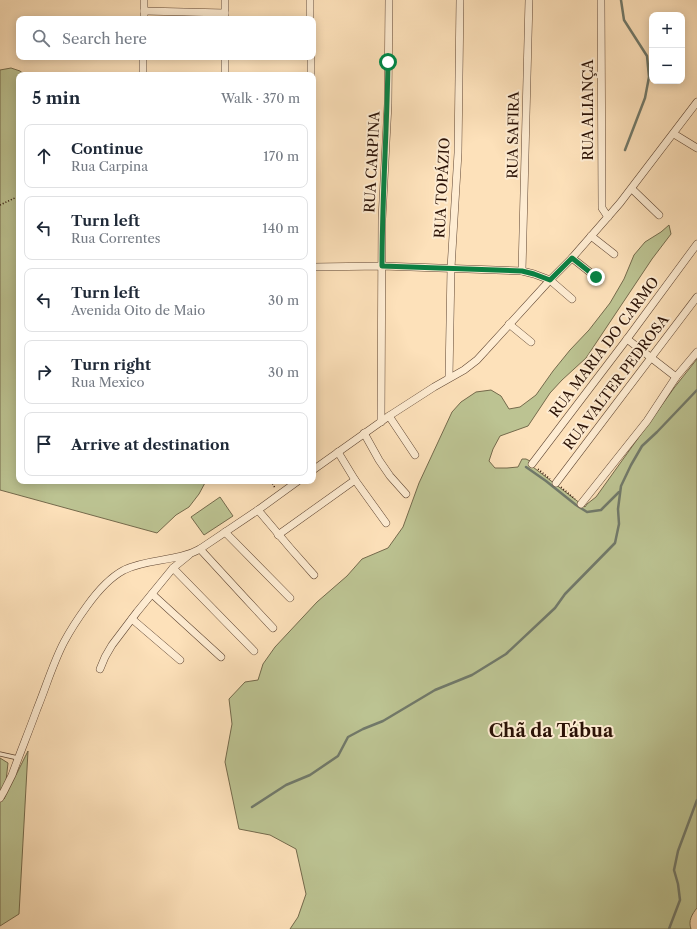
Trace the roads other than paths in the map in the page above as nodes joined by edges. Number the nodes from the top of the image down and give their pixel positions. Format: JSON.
{"nodes":[{"id":1,"x":144,"y":0,"type":"edge"},
{"id":2,"x":225,"y":0,"type":"edge"},
{"id":3,"x":310,"y":0,"type":"edge"},
{"id":4,"x":389,"y":0,"type":"edge"},
{"id":5,"x":460,"y":0,"type":"edge"},
{"id":6,"x":529,"y":0,"type":"edge"},
{"id":7,"x":601,"y":0,"type":"edge"},
{"id":8,"x":144,"y":15,"type":"edge"},
{"id":9,"x":225,"y":16,"type":"edge"},
{"id":10,"x":310,"y":16,"type":"edge"},
{"id":11,"x":143,"y":60,"type":"edge"},
{"id":12,"x":225,"y":60,"type":"edge"},
{"id":13,"x":311,"y":60,"type":"edge"},
{"id":14,"x":143,"y":72,"type":"edge"},
{"id":15,"x":225,"y":72,"type":"edge"},
{"id":16,"x":311,"y":72,"type":"edge"},
{"id":17,"x":697,"y":102,"type":"edge"},
{"id":18,"x":674,"y":134,"type":"junction"},
{"id":19,"x":697,"y":148,"type":"edge"},
{"id":20,"x":632,"y":189,"type":"junction"},
{"id":21,"x":660,"y":215,"type":"dead end"},
{"id":22,"x":608,"y":217,"type":"junction"},
{"id":23,"x":591,"y":236,"type":"junction"},
{"id":24,"x":697,"y":244,"type":"edge"},
{"id":25,"x":614,"y":254,"type":"dead end"},
{"id":26,"x":572,"y":258,"type":"junction"},
{"id":27,"x":382,"y":266,"type":"junction"},
{"id":28,"x":316,"y":267,"type":"edge"},
{"id":29,"x":451,"y":268,"type":"junction"},
{"id":30,"x":522,"y":271,"type":"junction"},
{"id":31,"x":596,"y":277,"type":"dead end"},
{"id":32,"x":550,"y":280,"type":"junction"},
{"id":33,"x":697,"y":297,"type":"edge"},
{"id":34,"x":572,"y":299,"type":"dead end"},
{"id":35,"x":509,"y":324,"type":"junction"},
{"id":36,"x":627,"y":339,"type":"junction"},
{"id":37,"x":531,"y":342,"type":"dead end"},
{"id":38,"x":697,"y":352,"type":"edge"},
{"id":39,"x":651,"y":358,"type":"junction"},
{"id":40,"x":449,"y":377,"type":"junction"},
{"id":41,"x":676,"y":377,"type":"junction"},
{"id":42,"x":389,"y":416,"type":"junction"},
{"id":43,"x":381,"y":422,"type":"junction"},
{"id":44,"x":364,"y":433,"type":"junction"},
{"id":45,"x":338,"y":452,"type":"junction"},
{"id":46,"x":415,"y":455,"type":"dead end"},
{"id":47,"x":532,"y":464,"type":"dead end"},
{"id":48,"x":316,"y":468,"type":"edge"},
{"id":49,"x":355,"y":480,"type":"junction"},
{"id":50,"x":556,"y":483,"type":"dead end"},
{"id":51,"x":294,"y":484,"type":"edge"},
{"id":52,"x":406,"y":494,"type":"dead end"},
{"id":53,"x":582,"y":504,"type":"dead end"},
{"id":54,"x":258,"y":510,"type":"junction"},
{"id":55,"x":386,"y":523,"type":"dead end"},
{"id":56,"x":225,"y":532,"type":"junction"},
{"id":57,"x":278,"y":535,"type":"junction"},
{"id":58,"x":200,"y":549,"type":"junction"},
{"id":59,"x":191,"y":554,"type":"junction"},
{"id":60,"x":173,"y":568,"type":"junction"},
{"id":61,"x":314,"y":575,"type":"dead end"},
{"id":62,"x":152,"y":594,"type":"junction"},
{"id":63,"x":290,"y":598,"type":"dead end"},
{"id":64,"x":132,"y":619,"type":"junction"},
{"id":65,"x":273,"y":628,"type":"dead end"},
{"id":66,"x":254,"y":651,"type":"dead end"},
{"id":67,"x":221,"y":657,"type":"dead end"},
{"id":68,"x":180,"y":660,"type":"dead end"},
{"id":69,"x":100,"y":669,"type":"dead end"},
{"id":70,"x":0,"y":754,"type":"edge"},
{"id":71,"x":18,"y":758,"type":"junction"},
{"id":72,"x":0,"y":798,"type":"edge"}],
"edges":[{"from":1,"to":8,"type":"street"},
{"from":2,"to":9,"type":"street"},
{"from":3,"to":10,"type":"street"},
{"from":4,"to":27,"type":"street","name":"RUA CARPINA"},
{"from":5,"to":29,"type":"street","name":"RUA TOPÁZIO"},
{"from":6,"to":30,"type":"street","name":"RUA SAFIRA"},
{"from":7,"to":22,"type":"street","name":"RUA ALIANÇA"},
{"from":8,"to":9,"type":"street"},
{"from":11,"to":14,"type":"street"},
{"from":12,"to":15,"type":"street"},
{"from":13,"to":16,"type":"street"},
{"from":17,"to":18,"type":"street"},
{"from":18,"to":19,"type":"street"},
{"from":18,"to":20,"type":"street"},
{"from":20,"to":21,"type":"street"},
{"from":20,"to":22,"type":"street"},
{"from":22,"to":23,"type":"street"},
{"from":23,"to":25,"type":"street"},
{"from":23,"to":26,"type":"street"},
{"from":24,"to":36,"type":"street","name":"RUA MARIA DO CARMO"},
{"from":26,"to":31,"type":"street"},
{"from":26,"to":32,"type":"street"},
{"from":27,"to":28,"type":"street"},
{"from":27,"to":29,"type":"street"},
{"from":27,"to":43,"type":"street","name":"RUA CARPINA"},
{"from":29,"to":30,"type":"street"},
{"from":29,"to":40,"type":"street","name":"RUA TOPÁZIO"},
{"from":30,"to":32,"type":"street"},
{"from":32,"to":34,"type":"street"},
{"from":32,"to":35,"type":"street"},
{"from":33,"to":39,"type":"street","name":"RUA VALTER PEDROSA"},
{"from":35,"to":37,"type":"street"},
{"from":35,"to":40,"type":"street"},
{"from":36,"to":39,"type":"street"},
{"from":36,"to":47,"type":"street","name":"RUA MARIA DO CARMO"},
{"from":38,"to":41,"type":"street"},
{"from":39,"to":41,"type":"street"},
{"from":39,"to":50,"type":"street","name":"RUA VALTER PEDROSA"},
{"from":40,"to":42,"type":"street"},
{"from":41,"to":53,"type":"street"},
{"from":42,"to":43,"type":"street"},
{"from":42,"to":46,"type":"street"},
{"from":43,"to":44,"type":"street"},
{"from":44,"to":45,"type":"street"},
{"from":44,"to":52,"type":"street"},
{"from":45,"to":48,"type":"street"},
{"from":45,"to":49,"type":"street"},
{"from":49,"to":55,"type":"street"},
{"from":49,"to":57,"type":"street"},
{"from":51,"to":54,"type":"street"},
{"from":54,"to":56,"type":"street"},
{"from":54,"to":57,"type":"street"},
{"from":56,"to":58,"type":"street"},
{"from":56,"to":63,"type":"street"},
{"from":57,"to":61,"type":"street"},
{"from":58,"to":59,"type":"street"},
{"from":58,"to":65,"type":"street"},
{"from":59,"to":60,"type":"street"},
{"from":59,"to":71,"type":"street"},
{"from":60,"to":62,"type":"street"},
{"from":60,"to":66,"type":"street"},
{"from":62,"to":64,"type":"street"},
{"from":62,"to":67,"type":"street"},
{"from":64,"to":68,"type":"street"},
{"from":64,"to":69,"type":"street"},
{"from":70,"to":71,"type":"lane"},
{"from":71,"to":72,"type":"street"}]}
